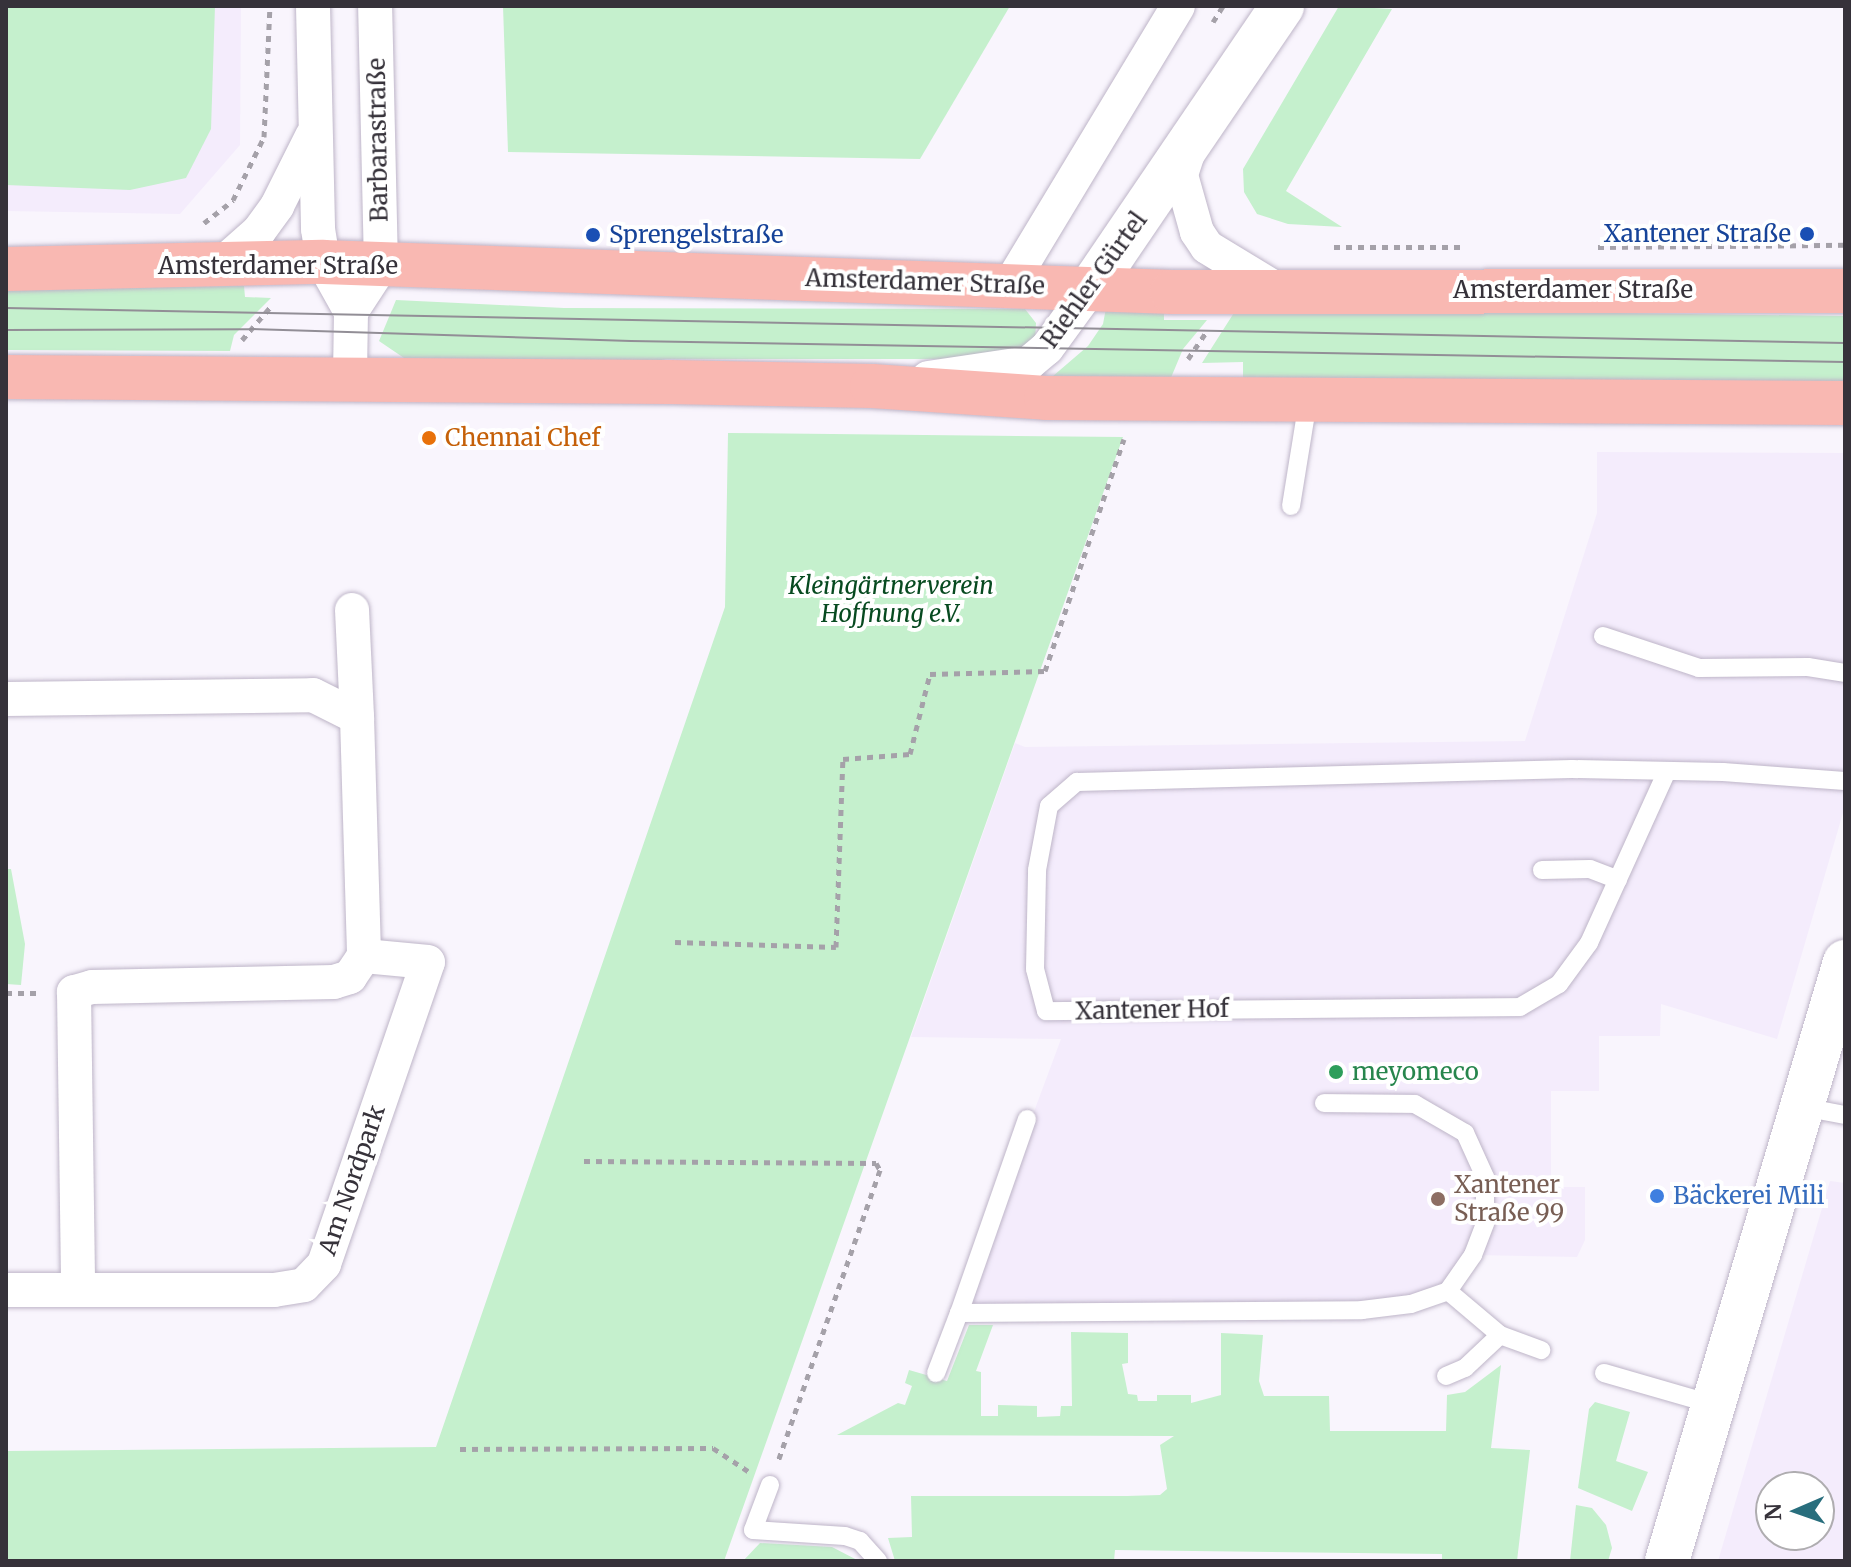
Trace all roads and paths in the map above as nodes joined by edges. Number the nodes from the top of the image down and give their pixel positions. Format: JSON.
{"nodes":[{"id":1,"x":270,"y":6,"type":"edge"},
{"id":2,"x":313,"y":6,"type":"edge"},
{"id":3,"x":375,"y":6,"type":"edge"},
{"id":4,"x":1178,"y":6,"type":"edge"},
{"id":5,"x":1282,"y":6,"type":"edge"},
{"id":6,"x":315,"y":128,"type":"junction"},
{"id":7,"x":1192,"y":142,"type":"junction"},
{"id":8,"x":194,"y":231,"type":"dead end"},
{"id":9,"x":323,"y":262,"type":"junction"},
{"id":10,"x":223,"y":263,"type":"junction"},
{"id":11,"x":381,"y":266,"type":"junction"},
{"id":12,"x":6,"y":269,"type":"edge"},
{"id":13,"x":1011,"y":283,"type":"junction"},
{"id":14,"x":1090,"y":289,"type":"junction"},
{"id":15,"x":1276,"y":289,"type":"junction"},
{"id":16,"x":1845,"y":291,"type":"edge"},
{"id":17,"x":351,"y":312,"type":"junction"},
{"id":18,"x":1214,"y":320,"type":"dead end"},
{"id":19,"x":1180,"y":373,"type":"dead end"},
{"id":20,"x":350,"y":376,"type":"junction"},
{"id":21,"x":6,"y":377,"type":"edge"},
{"id":22,"x":872,"y":386,"type":"junction"},
{"id":23,"x":1308,"y":401,"type":"junction"},
{"id":24,"x":1845,"y":403,"type":"edge"},
{"id":25,"x":1129,"y":425,"type":"dead end"},
{"id":26,"x":1291,"y":506,"type":"dead end"},
{"id":27,"x":352,"y":610,"type":"dead end"},
{"id":28,"x":1603,"y":636,"type":"dead end"},
{"id":29,"x":1845,"y":673,"type":"edge"},
{"id":30,"x":6,"y":699,"type":"edge"},
{"id":31,"x":357,"y":717,"type":"junction"},
{"id":32,"x":1667,"y":771,"type":"junction"},
{"id":33,"x":1845,"y":781,"type":"edge"},
{"id":34,"x":1542,"y":870,"type":"dead end"},
{"id":35,"x":1618,"y":880,"type":"junction"},
{"id":36,"x":675,"y":942,"type":"dead end"},
{"id":37,"x":364,"y":956,"type":"junction"},
{"id":38,"x":1845,"y":962,"type":"edge"},
{"id":39,"x":1324,"y":1103,"type":"dead end"},
{"id":40,"x":1803,"y":1107,"type":"junction"},
{"id":41,"x":1845,"y":1115,"type":"edge"},
{"id":42,"x":1027,"y":1119,"type":"dead end"},
{"id":43,"x":584,"y":1161,"type":"dead end"},
{"id":44,"x":78,"y":1289,"type":"junction"},
{"id":45,"x":6,"y":1290,"type":"edge"},
{"id":46,"x":1448,"y":1291,"type":"junction"},
{"id":47,"x":959,"y":1313,"type":"junction"},
{"id":48,"x":1500,"y":1335,"type":"junction"},
{"id":49,"x":1541,"y":1350,"type":"dead end"},
{"id":50,"x":936,"y":1373,"type":"dead end"},
{"id":51,"x":1604,"y":1373,"type":"dead end"},
{"id":52,"x":1446,"y":1376,"type":"dead end"},
{"id":53,"x":1715,"y":1405,"type":"junction"},
{"id":54,"x":460,"y":1449,"type":"dead end"},
{"id":55,"x":770,"y":1485,"type":"junction"},
{"id":56,"x":878,"y":1561,"type":"edge"},
{"id":57,"x":1667,"y":1561,"type":"edge"}],
"edges":[{"from":1,"to":8,"type":"path"},
{"from":2,"to":6,"type":"street"},
{"from":3,"to":11,"type":"street","name":"Barbarastraße"},
{"from":4,"to":13,"type":"street"},
{"from":5,"to":7,"type":"street","name":"Riehler Gürtel"},
{"from":6,"to":9,"type":"street"},
{"from":6,"to":10,"type":"street"},
{"from":7,"to":14,"type":"street","name":"Riehler Gürtel"},
{"from":7,"to":15,"type":"street","name":"Riehler Gürtel"},
{"from":9,"to":10,"type":"main road","name":"Amsterdamer Straße"},
{"from":9,"to":11,"type":"main road","name":"Amsterdamer Straße"},
{"from":9,"to":17,"type":"street"},
{"from":10,"to":12,"type":"main road","name":"Amsterdamer Straße"},
{"from":11,"to":13,"type":"main road","name":"Amsterdamer Straße"},
{"from":11,"to":17,"type":"street"},
{"from":13,"to":14,"type":"main road","name":"Amsterdamer Straße"},
{"from":14,"to":15,"type":"main road","name":"Amsterdamer Straße"},
{"from":14,"to":22,"type":"street","name":"Riehler Gürtel"},
{"from":15,"to":16,"type":"main road","name":"Amsterdamer Straße"},
{"from":17,"to":20,"type":"street"},
{"from":18,"to":19,"type":"path"},
{"from":20,"to":21,"type":"main road"},
{"from":20,"to":22,"type":"main road"},
{"from":22,"to":23,"type":"main road"},
{"from":23,"to":24,"type":"main road"},
{"from":23,"to":26,"type":"lane"},
{"from":25,"to":36,"type":"path"},
{"from":27,"to":31,"type":"street"},
{"from":28,"to":29,"type":"lane"},
{"from":30,"to":31,"type":"street"},
{"from":31,"to":37,"type":"street"},
{"from":32,"to":33,"type":"lane","name":"Xantener Hof"},
{"from":32,"to":35,"type":"lane","name":"Xantener Hof"},
{"from":32,"to":35,"type":"lane","name":"Xantener Hof"},
{"from":34,"to":35,"type":"lane"},
{"from":37,"to":44,"type":"street"},
{"from":37,"to":44,"type":"street","name":"Am Nordpark"},
{"from":38,"to":40,"type":"street"},
{"from":39,"to":46,"type":"lane"},
{"from":40,"to":41,"type":"lane"},
{"from":40,"to":53,"type":"street"},
{"from":42,"to":47,"type":"lane"},
{"from":43,"to":55,"type":"path"},
{"from":44,"to":45,"type":"street","name":"Am Nordpark"},
{"from":46,"to":47,"type":"lane"},
{"from":46,"to":48,"type":"lane"},
{"from":47,"to":50,"type":"lane"},
{"from":48,"to":49,"type":"lane"},
{"from":48,"to":52,"type":"lane"},
{"from":51,"to":53,"type":"lane"},
{"from":53,"to":57,"type":"street"},
{"from":54,"to":55,"type":"path"},
{"from":55,"to":56,"type":"lane"}]}
